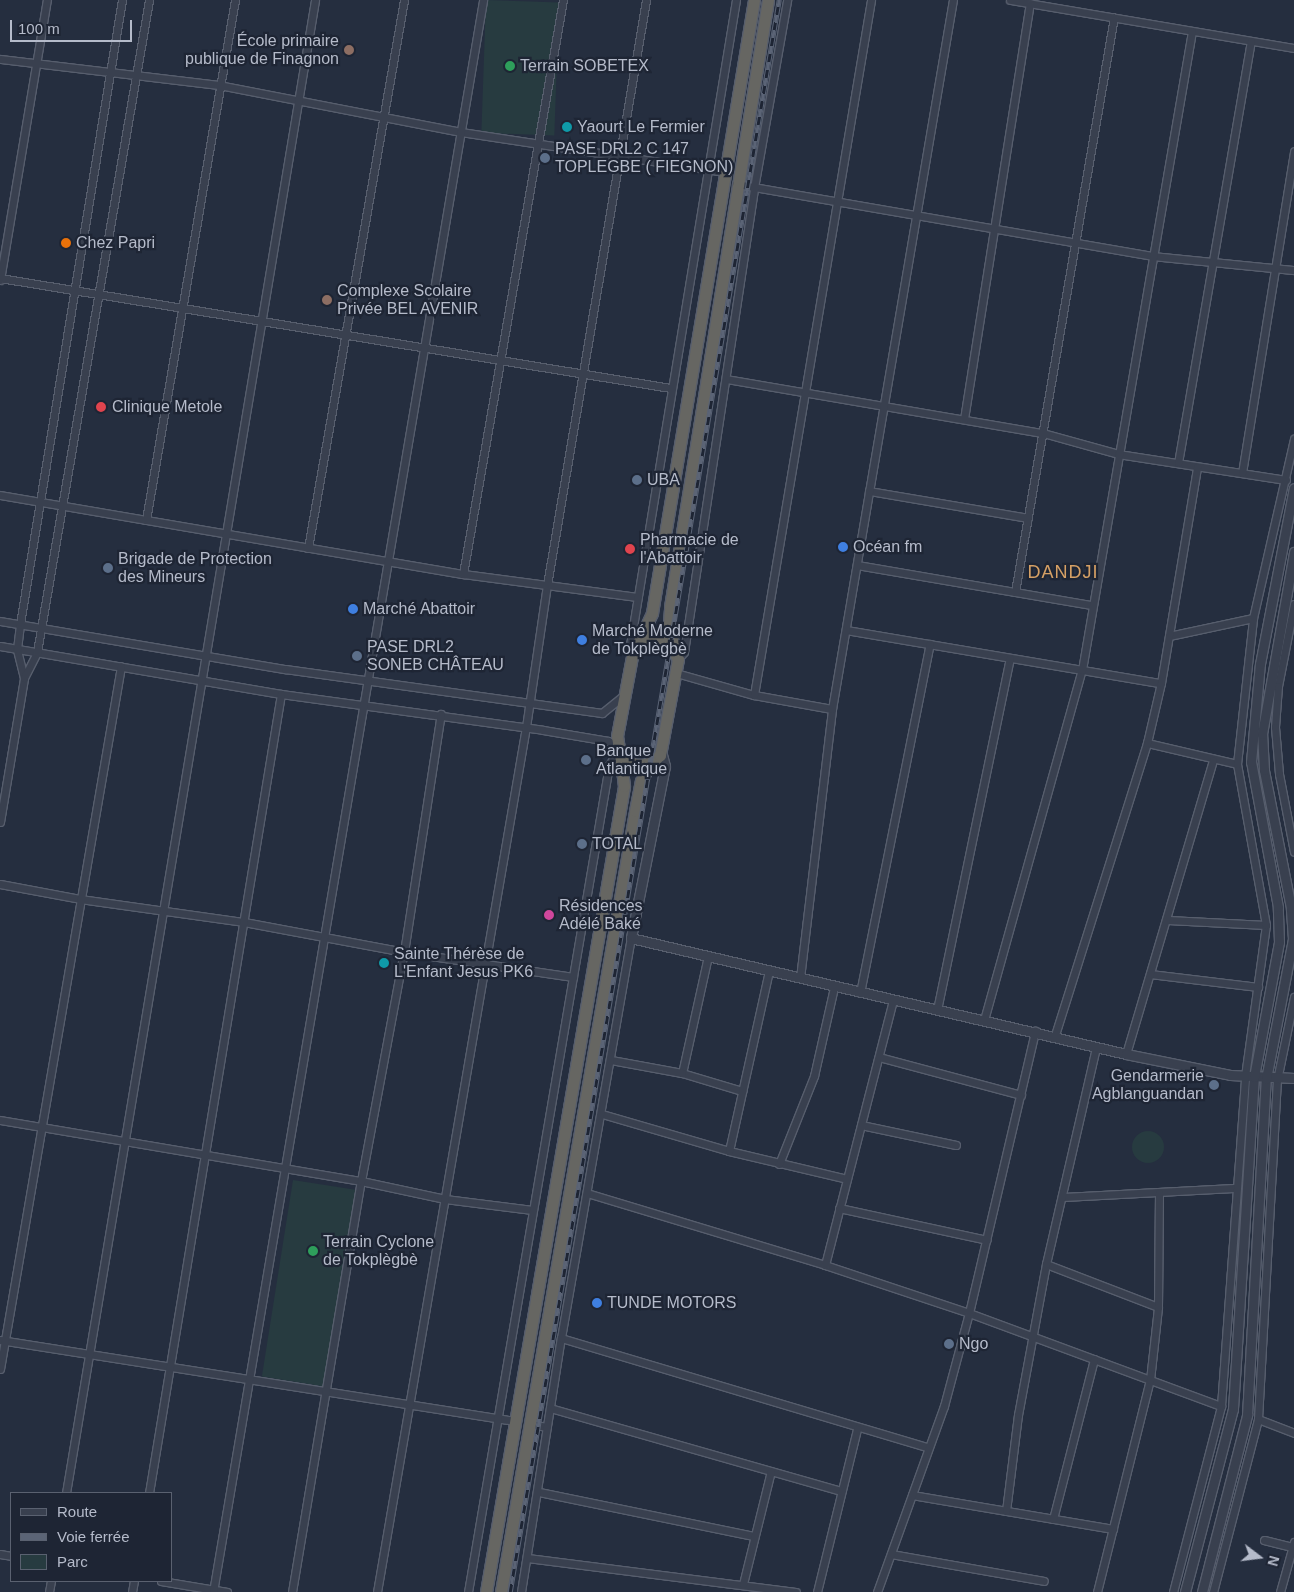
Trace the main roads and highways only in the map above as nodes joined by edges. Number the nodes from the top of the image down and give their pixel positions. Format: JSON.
{"nodes":[{"id":1,"x":754,"y":0,"type":"edge"},
{"id":2,"x":768,"y":0,"type":"edge"},
{"id":3,"x":638,"y":641,"type":"junction"},
{"id":4,"x":676,"y":654,"type":"junction"},
{"id":5,"x":618,"y":750,"type":"junction"},
{"id":6,"x":651,"y":762,"type":"junction"},
{"id":7,"x":486,"y":1592,"type":"edge"},
{"id":8,"x":501,"y":1592,"type":"edge"}],
"edges":[{"from":1,"to":3,"type":"highway"},
{"from":2,"to":4,"type":"highway"},
{"from":3,"to":4,"type":"highway"},
{"from":3,"to":5,"type":"highway"},
{"from":4,"to":6,"type":"highway"},
{"from":5,"to":6,"type":"highway"},
{"from":5,"to":7,"type":"highway"},
{"from":6,"to":8,"type":"highway"}]}
